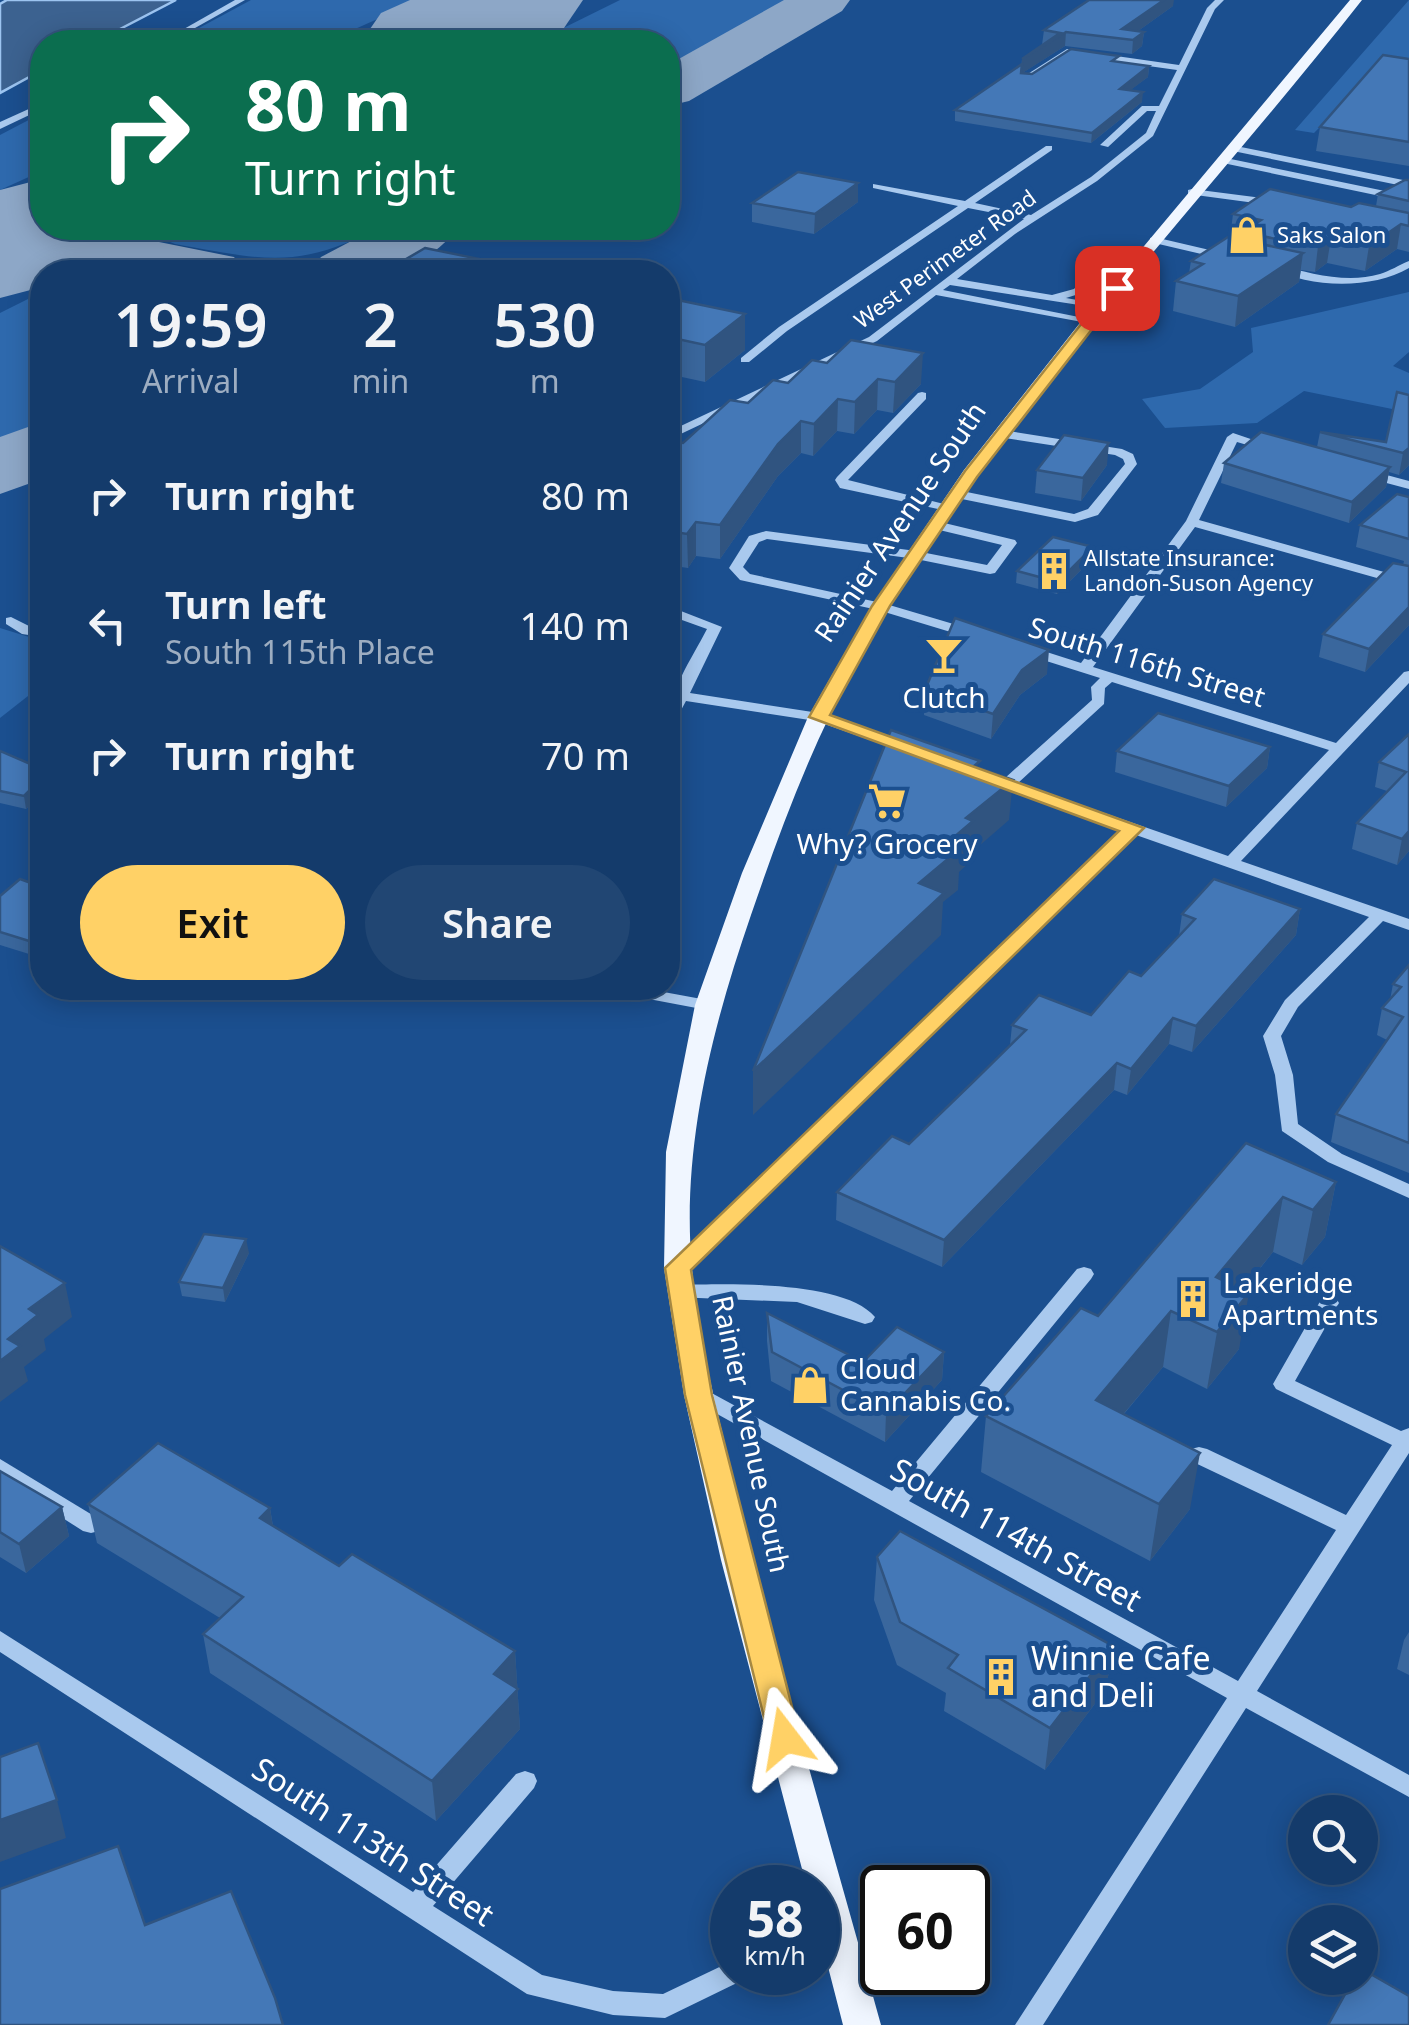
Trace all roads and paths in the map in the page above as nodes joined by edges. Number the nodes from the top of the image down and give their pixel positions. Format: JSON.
{"nodes":[{"id":1,"x":241,"y":0,"type":"edge"},
{"id":2,"x":1220,"y":0,"type":"edge"},
{"id":3,"x":1356,"y":0,"type":"edge"},
{"id":4,"x":187,"y":30,"type":"edge"},
{"id":5,"x":1183,"y":68,"type":"junction"},
{"id":6,"x":1026,"y":79,"type":"edge"},
{"id":7,"x":1163,"y":109,"type":"junction"},
{"id":8,"x":30,"y":112,"type":"edge"},
{"id":9,"x":0,"y":126,"type":"edge"},
{"id":10,"x":1105,"y":145,"type":"dead end"},
{"id":11,"x":1049,"y":148,"type":"dead end"},
{"id":12,"x":1226,"y":154,"type":"junction"},
{"id":13,"x":1336,"y":169,"type":"junction"},
{"id":14,"x":1406,"y":180,"type":"edge"},
{"id":15,"x":1322,"y":181,"type":"junction"},
{"id":16,"x":877,"y":186,"type":"dead end"},
{"id":17,"x":1192,"y":192,"type":"junction"},
{"id":18,"x":1388,"y":195,"type":"junction"},
{"id":19,"x":1409,"y":199,"type":"edge"},
{"id":20,"x":968,"y":204,"type":"junction"},
{"id":21,"x":1288,"y":206,"type":"edge"},
{"id":22,"x":1033,"y":218,"type":"junction"},
{"id":23,"x":1154,"y":240,"type":"junction"},
{"id":24,"x":1236,"y":259,"type":"edge"},
{"id":25,"x":1254,"y":263,"type":"edge"},
{"id":26,"x":1409,"y":264,"type":"edge"},
{"id":27,"x":1132,"y":268,"type":"junction"},
{"id":28,"x":948,"y":281,"type":"junction"},
{"id":29,"x":935,"y":292,"type":"junction"},
{"id":30,"x":1048,"y":298,"type":"junction"},
{"id":31,"x":1101,"y":307,"type":"junction"},
{"id":32,"x":1089,"y":322,"type":"junction"},
{"id":33,"x":746,"y":360,"type":"dead end"},
{"id":34,"x":922,"y":396,"type":"dead end"},
{"id":35,"x":680,"y":430,"type":"edge"},
{"id":36,"x":1002,"y":434,"type":"junction"},
{"id":37,"x":1286,"y":452,"type":"edge"},
{"id":38,"x":1356,"y":471,"type":"edge"},
{"id":39,"x":1409,"y":485,"type":"edge"},
{"id":40,"x":946,"y":509,"type":"junction"},
{"id":41,"x":1192,"y":522,"type":"junction"},
{"id":42,"x":916,"y":555,"type":"junction"},
{"id":43,"x":1409,"y":584,"type":"edge"},
{"id":44,"x":881,"y":606,"type":"junction"},
{"id":45,"x":680,"y":614,"type":"edge"},
{"id":46,"x":11,"y":621,"type":"dead end"},
{"id":47,"x":30,"y":632,"type":"edge"},
{"id":48,"x":994,"y":641,"type":"edge"},
{"id":49,"x":1012,"y":646,"type":"edge"},
{"id":50,"x":1085,"y":668,"type":"junction"},
{"id":51,"x":1409,"y":675,"type":"edge"},
{"id":52,"x":1110,"y":676,"type":"junction"},
{"id":53,"x":680,"y":694,"type":"edge"},
{"id":54,"x":680,"y":696,"type":"edge"},
{"id":55,"x":819,"y":717,"type":"junction"},
{"id":56,"x":1340,"y":749,"type":"junction"},
{"id":57,"x":923,"y":754,"type":"edge"},
{"id":58,"x":974,"y":772,"type":"edge"},
{"id":59,"x":1008,"y":784,"type":"junction"},
{"id":60,"x":1133,"y":828,"type":"junction"},
{"id":61,"x":1230,"y":862,"type":"junction"},
{"id":62,"x":1380,"y":915,"type":"junction"},
{"id":63,"x":1409,"y":926,"type":"edge"},
{"id":64,"x":676,"y":1000,"type":"edge"},
{"id":65,"x":706,"y":1006,"type":"junction"},
{"id":66,"x":1409,"y":1192,"type":"edge"},
{"id":67,"x":1084,"y":1274,"type":"dead end"},
{"id":68,"x":680,"y":1280,"type":"junction"},
{"id":69,"x":1328,"y":1303,"type":"dead end"},
{"id":70,"x":865,"y":1317,"type":"dead end"},
{"id":71,"x":699,"y":1395,"type":"junction"},
{"id":72,"x":1407,"y":1439,"type":"edge"},
{"id":73,"x":1199,"y":1454,"type":"edge"},
{"id":74,"x":0,"y":1467,"type":"edge"},
{"id":75,"x":894,"y":1504,"type":"junction"},
{"id":76,"x":91,"y":1525,"type":"edge"},
{"id":77,"x":1350,"y":1527,"type":"junction"},
{"id":78,"x":0,"y":1640,"type":"edge"},
{"id":79,"x":1240,"y":1697,"type":"junction"},
{"id":80,"x":525,"y":1782,"type":"dead end"},
{"id":81,"x":1409,"y":1787,"type":"edge"},
{"id":82,"x":811,"y":1865,"type":"edge"},
{"id":83,"x":415,"y":1908,"type":"junction"},
{"id":84,"x":840,"y":1965,"type":"edge"},
{"id":85,"x":710,"y":1987,"type":"edge"},
{"id":86,"x":667,"y":2015,"type":"edge"},
{"id":87,"x":862,"y":2025,"type":"edge"},
{"id":88,"x":1028,"y":2025,"type":"edge"}],
"edges":[{"from":1,"to":4,"type":"street"},
{"from":2,"to":5,"type":"street","name":"West Perimeter Road"},
{"from":3,"to":12,"type":"main road","name":"Rainier Avenue South"},
{"from":5,"to":6,"type":"street"},
{"from":5,"to":7,"type":"street","name":"West Perimeter Road"},
{"from":7,"to":10,"type":"street"},
{"from":7,"to":22,"type":"street","name":"West Perimeter Road"},
{"from":8,"to":9,"type":"street"},
{"from":11,"to":20,"type":"street"},
{"from":12,"to":13,"type":"street"},
{"from":12,"to":15,"type":"street"},
{"from":12,"to":17,"type":"main road","name":"Rainier Avenue South"},
{"from":13,"to":14,"type":"street"},
{"from":13,"to":15,"type":"street"},
{"from":14,"to":18,"type":"street"},
{"from":15,"to":18,"type":"street"},
{"from":16,"to":20,"type":"street"},
{"from":17,"to":21,"type":"street"},
{"from":17,"to":23,"type":"main road","name":"Rainier Avenue South"},
{"from":18,"to":19,"type":"street"},
{"from":20,"to":22,"type":"street"},
{"from":20,"to":33,"type":"street"},
{"from":22,"to":28,"type":"street","name":"West Perimeter Road"},
{"from":23,"to":24,"type":"street"},
{"from":23,"to":27,"type":"main road","name":"Rainier Avenue South"},
{"from":25,"to":26,"type":"street"},
{"from":27,"to":30,"type":"street"},
{"from":27,"to":31,"type":"main road","name":"Rainier Avenue South"},
{"from":28,"to":29,"type":"street","name":"West Perimeter Road"},
{"from":28,"to":30,"type":"street"},
{"from":29,"to":32,"type":"street"},
{"from":29,"to":35,"type":"street","name":"West Perimeter Road"},
{"from":30,"to":31,"type":"street"},
{"from":31,"to":32,"type":"main road","name":"Rainier Avenue South"},
{"from":32,"to":36,"type":"main road","name":"Rainier Avenue South"},
{"from":34,"to":40,"type":"street"},
{"from":36,"to":40,"type":"main road","name":"Rainier Avenue South"},
{"from":36,"to":40,"type":"street"},
{"from":37,"to":41,"type":"street"},
{"from":38,"to":39,"type":"street"},
{"from":40,"to":42,"type":"main road","name":"Rainier Avenue South"},
{"from":40,"to":42,"type":"street"},
{"from":41,"to":43,"type":"street"},
{"from":41,"to":50,"type":"street"},
{"from":42,"to":44,"type":"main road","name":"Rainier Avenue South"},
{"from":42,"to":44,"type":"street","name":"South 116th Street"},
{"from":44,"to":48,"type":"street","name":"South 116th Street"},
{"from":44,"to":55,"type":"main road","name":"Rainier Avenue South"},
{"from":45,"to":53,"type":"street"},
{"from":46,"to":47,"type":"street"},
{"from":49,"to":50,"type":"street","name":"South 116th Street"},
{"from":50,"to":52,"type":"street","name":"South 116th Street"},
{"from":51,"to":56,"type":"street"},
{"from":52,"to":56,"type":"street","name":"South 116th Street"},
{"from":52,"to":59,"type":"street"},
{"from":54,"to":55,"type":"street"},
{"from":55,"to":57,"type":"street"},
{"from":55,"to":65,"type":"main road","name":"Rainier Avenue South"},
{"from":56,"to":61,"type":"street"},
{"from":58,"to":59,"type":"street"},
{"from":59,"to":60,"type":"street"},
{"from":60,"to":61,"type":"street"},
{"from":60,"to":68,"type":"street"},
{"from":61,"to":62,"type":"street"},
{"from":62,"to":63,"type":"street"},
{"from":62,"to":66,"type":"street"},
{"from":64,"to":65,"type":"street"},
{"from":65,"to":68,"type":"main road","name":"Rainier Avenue South"},
{"from":67,"to":75,"type":"street"},
{"from":68,"to":70,"type":"street"},
{"from":68,"to":71,"type":"main road","name":"Rainier Avenue South"},
{"from":69,"to":72,"type":"street"},
{"from":71,"to":75,"type":"street","name":"South 114th Street"},
{"from":71,"to":82,"type":"main road","name":"Rainier Avenue South"},
{"from":72,"to":77,"type":"street"},
{"from":73,"to":77,"type":"street"},
{"from":74,"to":76,"type":"street"},
{"from":75,"to":79,"type":"street","name":"South 114th Street"},
{"from":77,"to":79,"type":"street"},
{"from":78,"to":83,"type":"street","name":"South 113th Street"},
{"from":79,"to":81,"type":"street","name":"South 114th Street"},
{"from":79,"to":88,"type":"street"},
{"from":80,"to":83,"type":"street"},
{"from":83,"to":86,"type":"street","name":"South 113th Street"},
{"from":84,"to":87,"type":"main road","name":"Rainier Avenue South"},
{"from":85,"to":86,"type":"street","name":"South 113th Street"}]}
